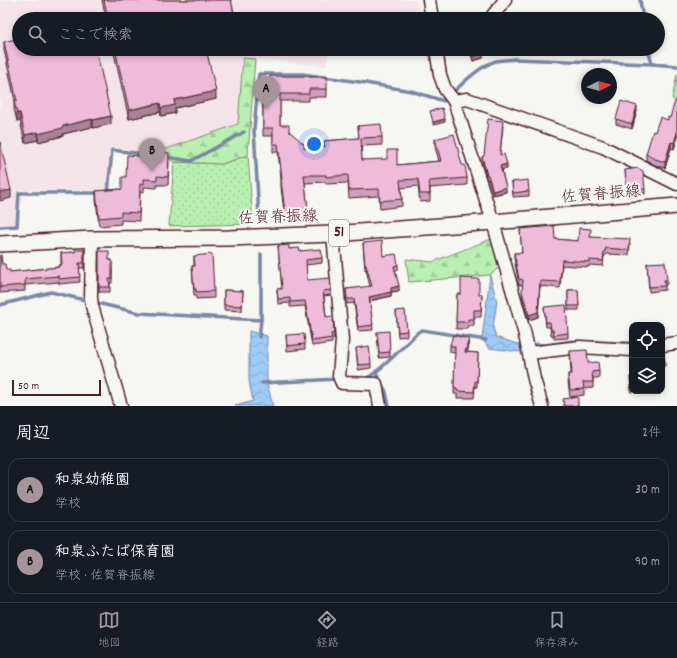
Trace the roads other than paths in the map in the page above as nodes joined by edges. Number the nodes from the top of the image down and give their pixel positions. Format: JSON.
{"nodes":[{"id":1,"x":429,"y":0,"type":"edge"},
{"id":2,"x":505,"y":0,"type":"edge"},
{"id":3,"x":431,"y":12,"type":"edge"},
{"id":4,"x":496,"y":12,"type":"edge"},
{"id":5,"x":437,"y":56,"type":"edge"},
{"id":6,"x":454,"y":101,"type":"junction"},
{"id":7,"x":677,"y":184,"type":"edge"},
{"id":8,"x":677,"y":206,"type":"edge"},
{"id":9,"x":493,"y":222,"type":"junction"},
{"id":10,"x":333,"y":234,"type":"junction"},
{"id":11,"x":92,"y":239,"type":"junction"},
{"id":12,"x":0,"y":244,"type":"edge"},
{"id":13,"x":677,"y":343,"type":"edge"},
{"id":14,"x":665,"y":345,"type":"edge"},
{"id":15,"x":629,"y":350,"type":"edge"},
{"id":16,"x":529,"y":353,"type":"junction"},
{"id":17,"x":121,"y":406,"type":"edge"},
{"id":18,"x":380,"y":406,"type":"edge"},
{"id":19,"x":542,"y":406,"type":"edge"}],
"edges":[{"from":1,"to":3,"type":"street"},
{"from":2,"to":4,"type":"street"},
{"from":5,"to":6,"type":"street"},
{"from":6,"to":7,"type":"street"},
{"from":6,"to":9,"type":"street"},
{"from":8,"to":9,"type":"main road","name":"佐賀脊振線","number":"51"},
{"from":9,"to":10,"type":"main road","name":"佐賀脊振線","number":"51"},
{"from":9,"to":16,"type":"street"},
{"from":10,"to":11,"type":"main road","name":"佐賀脊振線","number":"51"},
{"from":10,"to":18,"type":"street"},
{"from":11,"to":12,"type":"main road","name":"佐賀脊振線","number":"51"},
{"from":11,"to":17,"type":"street"},
{"from":13,"to":14,"type":"street"},
{"from":15,"to":16,"type":"street"},
{"from":16,"to":19,"type":"street"}]}
